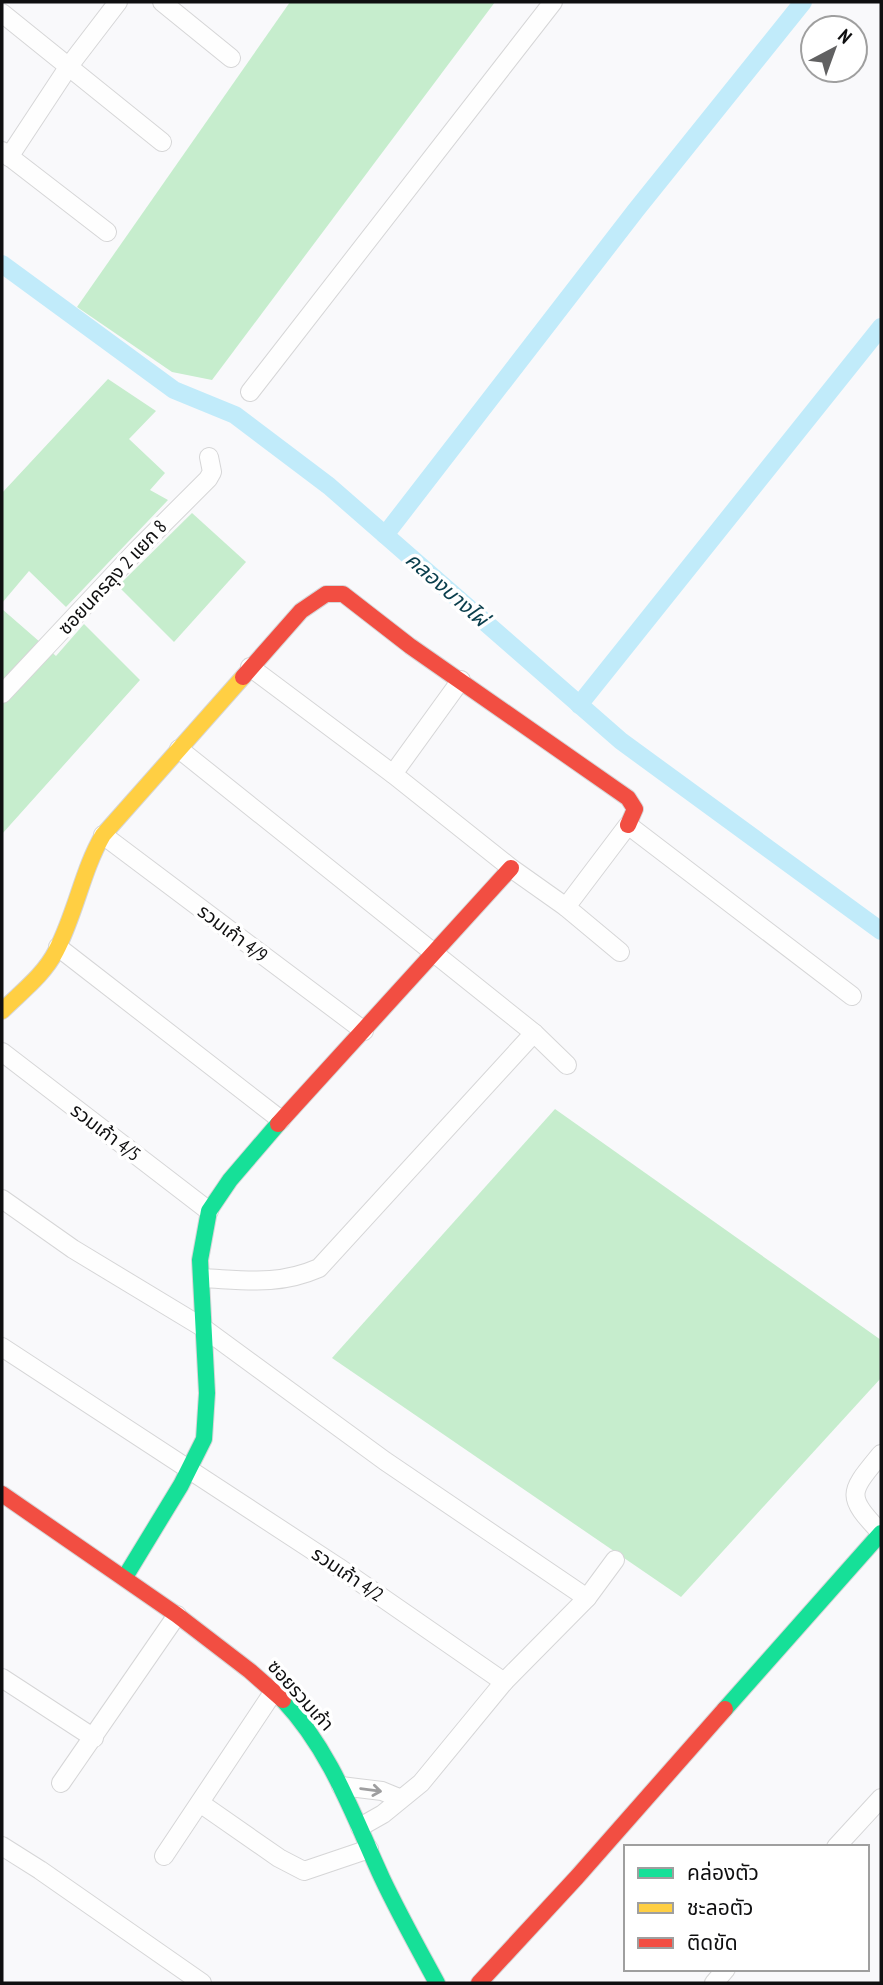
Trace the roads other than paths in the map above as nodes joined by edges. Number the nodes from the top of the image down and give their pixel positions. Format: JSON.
{"nodes":[{"id":1,"x":118,"y":2,"type":"edge"},
{"id":2,"x":162,"y":2,"type":"edge"},
{"id":3,"x":553,"y":2,"type":"edge"},
{"id":4,"x":2,"y":13,"type":"edge"},
{"id":5,"x":232,"y":58,"type":"dead end"},
{"id":6,"x":69,"y":66,"type":"junction"},
{"id":7,"x":162,"y":142,"type":"dead end"},
{"id":8,"x":5,"y":154,"type":"edge"},
{"id":9,"x":107,"y":232,"type":"dead end"},
{"id":10,"x":250,"y":392,"type":"dead end"},
{"id":11,"x":209,"y":457,"type":"dead end"},
{"id":12,"x":250,"y":667,"type":"junction"},
{"id":13,"x":461,"y":680,"type":"junction"},
{"id":14,"x":2,"y":694,"type":"edge"},
{"id":15,"x":179,"y":749,"type":"junction"},
{"id":16,"x":393,"y":774,"type":"junction"},
{"id":17,"x":628,"y":825,"type":"junction"},
{"id":18,"x":103,"y":835,"type":"junction"},
{"id":19,"x":511,"y":868,"type":"junction"},
{"id":20,"x":566,"y":907,"type":"junction"},
{"id":21,"x":58,"y":947,"type":"junction"},
{"id":22,"x":620,"y":951,"type":"dead end"},
{"id":23,"x":435,"y":953,"type":"junction"},
{"id":24,"x":852,"y":996,"type":"dead end"},
{"id":25,"x":2,"y":1011,"type":"edge"},
{"id":26,"x":364,"y":1031,"type":"junction"},
{"id":27,"x":534,"y":1033,"type":"junction"},
{"id":28,"x":2,"y":1052,"type":"edge"},
{"id":29,"x":567,"y":1065,"type":"dead end"},
{"id":30,"x":281,"y":1120,"type":"junction"},
{"id":31,"x":2,"y":1199,"type":"edge"},
{"id":32,"x":209,"y":1211,"type":"junction"},
{"id":33,"x":202,"y":1278,"type":"junction"},
{"id":34,"x":202,"y":1327,"type":"junction"},
{"id":35,"x":2,"y":1347,"type":"edge"},
{"id":36,"x":881,"y":1454,"type":"edge"},
{"id":37,"x":190,"y":1469,"type":"junction"},
{"id":38,"x":2,"y":1494,"type":"edge"},
{"id":39,"x":881,"y":1533,"type":"edge"},
{"id":40,"x":615,"y":1560,"type":"dead end"},
{"id":41,"x":125,"y":1577,"type":"junction"},
{"id":42,"x":587,"y":1598,"type":"junction"},
{"id":43,"x":177,"y":1615,"type":"junction"},
{"id":44,"x":2,"y":1678,"type":"edge"},
{"id":45,"x":505,"y":1682,"type":"junction"},
{"id":46,"x":274,"y":1691,"type":"junction"},
{"id":47,"x":94,"y":1738,"type":"junction"},
{"id":48,"x":61,"y":1783,"type":"dead end"},
{"id":49,"x":341,"y":1786,"type":"junction"},
{"id":50,"x":399,"y":1798,"type":"junction"},
{"id":51,"x":881,"y":1798,"type":"edge"},
{"id":52,"x":200,"y":1803,"type":"junction"},
{"id":53,"x":360,"y":1827,"type":"junction"},
{"id":54,"x":838,"y":1845,"type":"edge"},
{"id":55,"x":2,"y":1846,"type":"edge"},
{"id":56,"x":369,"y":1849,"type":"junction"},
{"id":57,"x":164,"y":1856,"type":"dead end"},
{"id":58,"x":202,"y":1983,"type":"edge"},
{"id":59,"x":437,"y":1983,"type":"edge"},
{"id":60,"x":479,"y":1983,"type":"edge"}],
"edges":[{"from":1,"to":6,"type":"street"},
{"from":2,"to":5,"type":"street"},
{"from":3,"to":10,"type":"street"},
{"from":4,"to":6,"type":"street"},
{"from":6,"to":7,"type":"street"},
{"from":6,"to":8,"type":"street"},
{"from":8,"to":9,"type":"street"},
{"from":11,"to":14,"type":"street","name":"ซอยนครลุง 2 แยก 8"},
{"from":12,"to":13,"type":"street"},
{"from":12,"to":15,"type":"street"},
{"from":12,"to":16,"type":"street"},
{"from":13,"to":16,"type":"street"},
{"from":13,"to":17,"type":"street"},
{"from":15,"to":18,"type":"street"},
{"from":15,"to":23,"type":"street"},
{"from":16,"to":19,"type":"street"},
{"from":17,"to":20,"type":"street"},
{"from":17,"to":24,"type":"street"},
{"from":18,"to":21,"type":"street"},
{"from":18,"to":26,"type":"street","name":"รวมเก้า 4/9"},
{"from":19,"to":20,"type":"street"},
{"from":19,"to":23,"type":"street"},
{"from":20,"to":22,"type":"street"},
{"from":21,"to":25,"type":"street"},
{"from":21,"to":30,"type":"street"},
{"from":23,"to":26,"type":"street"},
{"from":23,"to":27,"type":"street"},
{"from":26,"to":30,"type":"street"},
{"from":27,"to":29,"type":"street"},
{"from":27,"to":33,"type":"street"},
{"from":28,"to":32,"type":"street","name":"รวมเก้า 4/5"},
{"from":30,"to":32,"type":"street"},
{"from":31,"to":34,"type":"street"},
{"from":32,"to":33,"type":"street"},
{"from":33,"to":34,"type":"street"},
{"from":34,"to":37,"type":"street"},
{"from":34,"to":42,"type":"street"},
{"from":35,"to":37,"type":"street","name":"รวมเก้า 4/2"},
{"from":36,"to":39,"type":"street"},
{"from":37,"to":41,"type":"street"},
{"from":37,"to":45,"type":"street","name":"รวมเก้า 4/2"},
{"from":38,"to":41,"type":"street","name":"ซอยรวมเก้า"},
{"from":39,"to":60,"type":"street"},
{"from":40,"to":42,"type":"street"},
{"from":41,"to":43,"type":"street","name":"ซอยรวมเก้า"},
{"from":42,"to":45,"type":"street"},
{"from":43,"to":46,"type":"street","name":"ซอยรวมเก้า"},
{"from":43,"to":47,"type":"street"},
{"from":44,"to":47,"type":"street"},
{"from":45,"to":50,"type":"street"},
{"from":46,"to":49,"type":"street","name":"ซอยรวมเก้า"},
{"from":46,"to":52,"type":"street"},
{"from":47,"to":48,"type":"street"},
{"from":49,"to":50,"type":"street","one_way":true},
{"from":49,"to":53,"type":"street","name":"ซอยรวมเก้า"},
{"from":50,"to":53,"type":"street"},
{"from":51,"to":54,"type":"street"},
{"from":52,"to":56,"type":"street"},
{"from":52,"to":57,"type":"street"},
{"from":53,"to":56,"type":"street","name":"ซอยรวมเก้า"},
{"from":55,"to":58,"type":"street"},
{"from":56,"to":59,"type":"street","name":"ซอยรวมเก้า"}]}
